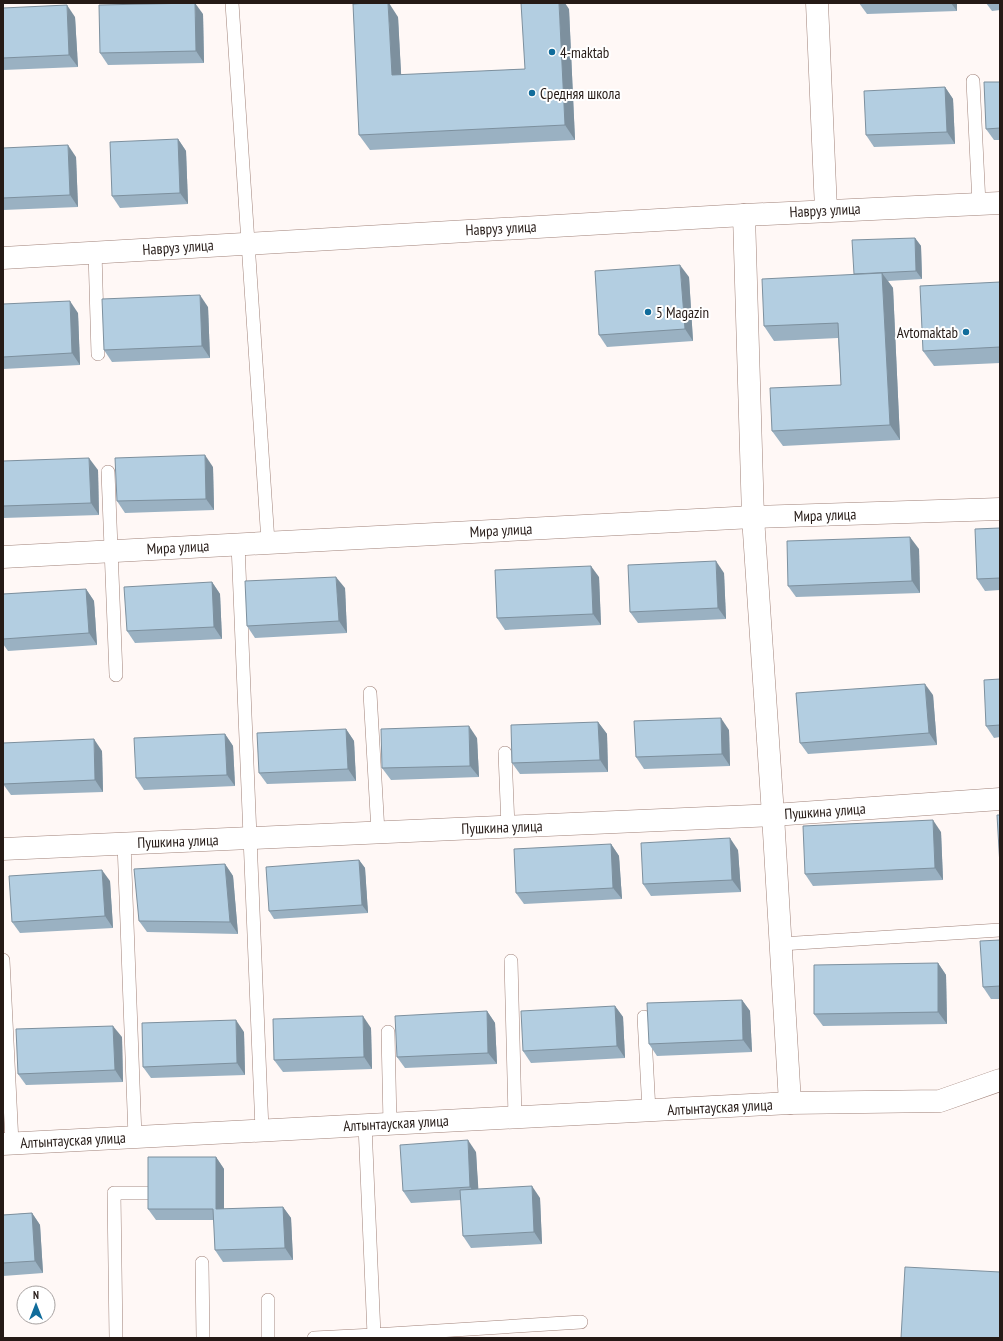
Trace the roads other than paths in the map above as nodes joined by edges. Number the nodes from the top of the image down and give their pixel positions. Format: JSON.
{"nodes":[{"id":1,"x":232,"y":3,"type":"edge"},
{"id":2,"x":817,"y":3,"type":"edge"},
{"id":3,"x":973,"y":81,"type":"dead end"},
{"id":4,"x":990,"y":203,"type":"edge"},
{"id":5,"x":826,"y":210,"type":"junction"},
{"id":6,"x":744,"y":215,"type":"junction"},
{"id":7,"x":248,"y":243,"type":"junction"},
{"id":8,"x":95,"y":252,"type":"junction"},
{"id":9,"x":3,"y":258,"type":"edge"},
{"id":10,"x":98,"y":354,"type":"dead end"},
{"id":11,"x":108,"y":472,"type":"dead end"},
{"id":12,"x":1000,"y":509,"type":"edge"},
{"id":13,"x":753,"y":517,"type":"junction"},
{"id":14,"x":268,"y":542,"type":"junction"},
{"id":15,"x":238,"y":544,"type":"junction"},
{"id":16,"x":110,"y":551,"type":"junction"},
{"id":17,"x":3,"y":556,"type":"edge"},
{"id":18,"x":116,"y":675,"type":"dead end"},
{"id":19,"x":370,"y":693,"type":"dead end"},
{"id":20,"x":505,"y":753,"type":"dead end"},
{"id":21,"x":1000,"y":799,"type":"edge"},
{"id":22,"x":773,"y":815,"type":"junction"},
{"id":23,"x":508,"y":827,"type":"junction"},
{"id":24,"x":378,"y":832,"type":"junction"},
{"id":25,"x":250,"y":838,"type":"junction"},
{"id":26,"x":124,"y":844,"type":"junction"},
{"id":27,"x":3,"y":849,"type":"edge"},
{"id":28,"x":1000,"y":930,"type":"edge"},
{"id":29,"x":781,"y":944,"type":"junction"},
{"id":30,"x":3,"y":960,"type":"edge"},
{"id":31,"x":511,"y":962,"type":"dead end"},
{"id":32,"x":644,"y":1017,"type":"dead end"},
{"id":33,"x":388,"y":1032,"type":"dead end"},
{"id":34,"x":1000,"y":1080,"type":"edge"},
{"id":35,"x":790,"y":1103,"type":"junction"},
{"id":36,"x":649,"y":1110,"type":"junction"},
{"id":37,"x":515,"y":1118,"type":"junction"},
{"id":38,"x":390,"y":1124,"type":"junction"},
{"id":39,"x":365,"y":1125,"type":"junction"},
{"id":40,"x":262,"y":1130,"type":"junction"},
{"id":41,"x":135,"y":1137,"type":"junction"},
{"id":42,"x":7,"y":1143,"type":"edge"},
{"id":43,"x":148,"y":1193,"type":"edge"},
{"id":44,"x":202,"y":1263,"type":"dead end"},
{"id":45,"x":268,"y":1300,"type":"dead end"},
{"id":46,"x":581,"y":1322,"type":"dead end"},
{"id":47,"x":374,"y":1335,"type":"junction"},
{"id":48,"x":116,"y":1338,"type":"edge"},
{"id":49,"x":203,"y":1338,"type":"edge"},
{"id":50,"x":268,"y":1338,"type":"edge"},
{"id":51,"x":314,"y":1338,"type":"edge"}],
"edges":[{"from":1,"to":7,"type":"lane"},
{"from":2,"to":5,"type":"street"},
{"from":3,"to":4,"type":"lane"},
{"from":4,"to":5,"type":"street","name":"Навруз улица"},
{"from":5,"to":6,"type":"street","name":"Навруз улица"},
{"from":6,"to":7,"type":"street","name":"Навруз улица"},
{"from":6,"to":13,"type":"street"},
{"from":7,"to":8,"type":"street","name":"Навруз улица"},
{"from":7,"to":14,"type":"lane"},
{"from":8,"to":9,"type":"street","name":"Навруз улица"},
{"from":8,"to":10,"type":"lane"},
{"from":11,"to":16,"type":"lane"},
{"from":12,"to":13,"type":"street","name":"Мира улица"},
{"from":13,"to":14,"type":"street","name":"Мира улица"},
{"from":13,"to":22,"type":"street"},
{"from":14,"to":15,"type":"street","name":"Мира улица"},
{"from":15,"to":16,"type":"street","name":"Мира улица"},
{"from":15,"to":25,"type":"lane"},
{"from":16,"to":17,"type":"street","name":"Мира улица"},
{"from":16,"to":18,"type":"lane"},
{"from":19,"to":24,"type":"lane"},
{"from":20,"to":23,"type":"lane"},
{"from":21,"to":22,"type":"street","name":"Пушкина улица"},
{"from":22,"to":23,"type":"street","name":"Пушкина улица"},
{"from":22,"to":29,"type":"street"},
{"from":23,"to":24,"type":"street","name":"Пушкина улица"},
{"from":24,"to":25,"type":"street","name":"Пушкина улица"},
{"from":25,"to":26,"type":"street","name":"Пушкина улица"},
{"from":25,"to":40,"type":"lane"},
{"from":26,"to":27,"type":"street","name":"Пушкина улица"},
{"from":26,"to":41,"type":"lane"},
{"from":28,"to":29,"type":"lane"},
{"from":29,"to":35,"type":"street"},
{"from":30,"to":42,"type":"lane"},
{"from":31,"to":37,"type":"lane"},
{"from":32,"to":36,"type":"lane"},
{"from":33,"to":38,"type":"lane"},
{"from":34,"to":35,"type":"street","name":"Алтынтауская улица"},
{"from":35,"to":36,"type":"street","name":"Алтынтауская улица"},
{"from":36,"to":37,"type":"street","name":"Алтынтауская улица"},
{"from":37,"to":38,"type":"street","name":"Алтынтауская улица"},
{"from":38,"to":39,"type":"street","name":"Алтынтауская улица"},
{"from":39,"to":40,"type":"street","name":"Алтынтауская улица"},
{"from":39,"to":47,"type":"lane"},
{"from":40,"to":41,"type":"street","name":"Алтынтауская улица"},
{"from":41,"to":42,"type":"street","name":"Алтынтауская улица"},
{"from":43,"to":48,"type":"lane"},
{"from":44,"to":49,"type":"lane"},
{"from":45,"to":50,"type":"lane"},
{"from":46,"to":47,"type":"lane"},
{"from":47,"to":51,"type":"lane"}]}
